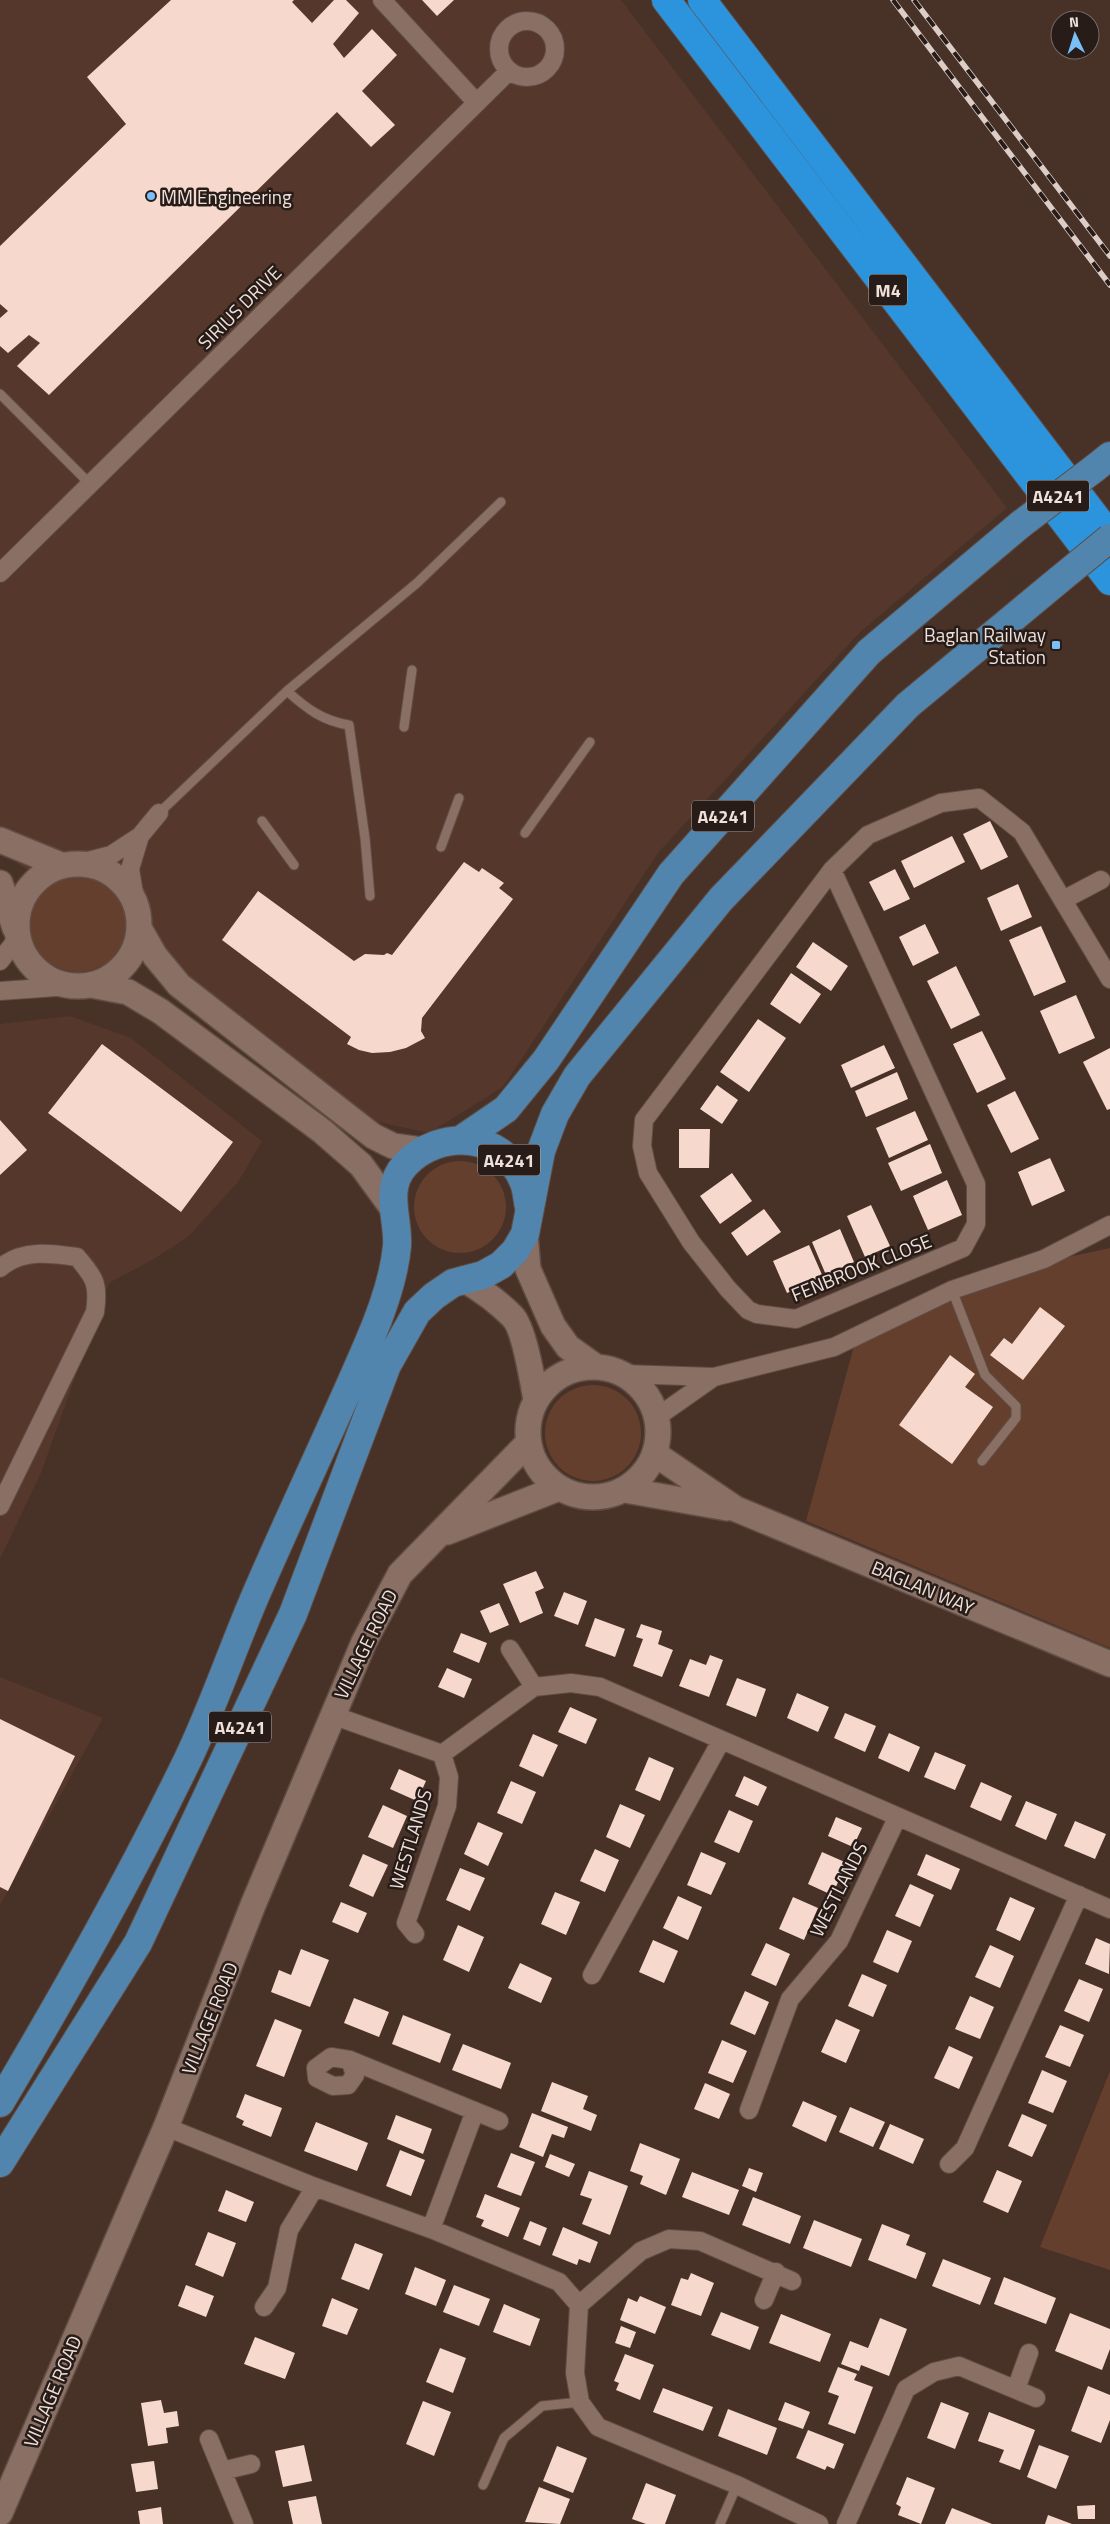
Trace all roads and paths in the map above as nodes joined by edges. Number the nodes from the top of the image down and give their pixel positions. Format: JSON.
{"nodes":[{"id":1,"x":382,"y":0,"type":"edge"},
{"id":2,"x":666,"y":0,"type":"edge"},
{"id":3,"x":702,"y":0,"type":"edge"},
{"id":4,"x":509,"y":71,"type":"dead end"},
{"id":5,"x":476,"y":102,"type":"junction"},
{"id":6,"x":0,"y":394,"type":"edge"},
{"id":7,"x":1102,"y":462,"type":"edge"},
{"id":8,"x":90,"y":484,"type":"junction"},
{"id":9,"x":501,"y":502,"type":"dead end"},
{"id":10,"x":1110,"y":537,"type":"edge"},
{"id":11,"x":0,"y":573,"type":"edge"},
{"id":12,"x":1110,"y":581,"type":"edge"},
{"id":13,"x":412,"y":670,"type":"dead end"},
{"id":14,"x":287,"y":691,"type":"junction"},
{"id":15,"x":404,"y":727,"type":"dead end"},
{"id":16,"x":590,"y":742,"type":"dead end"},
{"id":17,"x":459,"y":798,"type":"dead end"},
{"id":18,"x":159,"y":813,"type":"joint"},
{"id":19,"x":262,"y":821,"type":"dead end"},
{"id":20,"x":525,"y":833,"type":"dead end"},
{"id":21,"x":140,"y":836,"type":"junction"},
{"id":22,"x":0,"y":840,"type":"edge"},
{"id":23,"x":441,"y":847,"type":"dead end"},
{"id":24,"x":71,"y":864,"type":"junction"},
{"id":25,"x":294,"y":865,"type":"dead end"},
{"id":26,"x":832,"y":870,"type":"junction"},
{"id":27,"x":1101,"y":880,"type":"dead end"},
{"id":28,"x":0,"y":883,"type":"edge"},
{"id":29,"x":370,"y":896,"type":"dead end"},
{"id":30,"x":1063,"y":900,"type":"junction"},
{"id":31,"x":138,"y":916,"type":"junction"},
{"id":32,"x":17,"y":936,"type":"junction"},
{"id":33,"x":0,"y":961,"type":"edge"},
{"id":34,"x":1110,"y":979,"type":"edge"},
{"id":35,"x":81,"y":985,"type":"junction"},
{"id":36,"x":0,"y":990,"type":"edge"},
{"id":37,"x":462,"y":1139,"type":"junction"},
{"id":38,"x":422,"y":1150,"type":"junction"},
{"id":39,"x":393,"y":1208,"type":"junction"},
{"id":40,"x":527,"y":1221,"type":"junction"},
{"id":41,"x":1110,"y":1226,"type":"edge"},
{"id":42,"x":0,"y":1268,"type":"edge"},
{"id":43,"x":463,"y":1279,"type":"junction"},
{"id":44,"x":952,"y":1290,"type":"junction"},
{"id":45,"x":596,"y":1367,"type":"junction"},
{"id":46,"x":624,"y":1374,"type":"junction"},
{"id":47,"x":714,"y":1377,"type":"junction"},
{"id":48,"x":536,"y":1400,"type":"junction"},
{"id":49,"x":657,"y":1417,"type":"junction"},
{"id":50,"x":528,"y":1443,"type":"junction"},
{"id":51,"x":655,"y":1454,"type":"junction"},
{"id":52,"x":982,"y":1462,"type":"dead end"},
{"id":53,"x":558,"y":1488,"type":"junction"},
{"id":54,"x":625,"y":1490,"type":"junction"},
{"id":55,"x":0,"y":1506,"type":"edge"},
{"id":56,"x":736,"y":1509,"type":"junction"},
{"id":57,"x":439,"y":1536,"type":"junction"},
{"id":58,"x":510,"y":1649,"type":"dead end"},
{"id":59,"x":1110,"y":1664,"type":"edge"},
{"id":60,"x":534,"y":1687,"type":"junction"},
{"id":61,"x":332,"y":1715,"type":"junction"},
{"id":62,"x":721,"y":1741,"type":"junction"},
{"id":63,"x":442,"y":1754,"type":"junction"},
{"id":64,"x":897,"y":1818,"type":"junction"},
{"id":65,"x":1079,"y":1895,"type":"junction"},
{"id":66,"x":1110,"y":1909,"type":"edge"},
{"id":67,"x":415,"y":1934,"type":"dead end"},
{"id":68,"x":592,"y":1975,"type":"dead end"},
{"id":69,"x":350,"y":2060,"type":"dead end"},
{"id":70,"x":0,"y":2103,"type":"edge"},
{"id":71,"x":749,"y":2110,"type":"dead end"},
{"id":72,"x":475,"y":2111,"type":"junction"},
{"id":73,"x":499,"y":2121,"type":"dead end"},
{"id":74,"x":166,"y":2127,"type":"junction"},
{"id":75,"x":0,"y":2162,"type":"edge"},
{"id":76,"x":949,"y":2164,"type":"dead end"},
{"id":77,"x":315,"y":2187,"type":"junction"},
{"id":78,"x":432,"y":2229,"type":"junction"},
{"id":79,"x":776,"y":2272,"type":"junction"},
{"id":80,"x":792,"y":2281,"type":"dead end"},
{"id":81,"x":764,"y":2300,"type":"dead end"},
{"id":82,"x":580,"y":2305,"type":"junction"},
{"id":83,"x":264,"y":2307,"type":"dead end"},
{"id":84,"x":1029,"y":2353,"type":"dead end"},
{"id":85,"x":1016,"y":2389,"type":"junction"},
{"id":86,"x":1036,"y":2398,"type":"dead end"},
{"id":87,"x":580,"y":2402,"type":"junction"},
{"id":88,"x":209,"y":2439,"type":"dead end"},
{"id":89,"x":252,"y":2464,"type":"dead end"},
{"id":90,"x":222,"y":2471,"type":"junction"},
{"id":91,"x":483,"y":2485,"type":"dead end"},
{"id":92,"x":737,"y":2485,"type":"junction"},
{"id":93,"x":0,"y":2513,"type":"edge"},
{"id":94,"x":244,"y":2524,"type":"edge"},
{"id":95,"x":720,"y":2524,"type":"edge"},
{"id":96,"x":819,"y":2524,"type":"edge"},
{"id":97,"x":846,"y":2524,"type":"edge"}],
"edges":[{"from":1,"to":5,"type":"street"},
{"from":2,"to":12,"type":"highway","number":"M4"},
{"from":3,"to":10,"type":"highway","number":"M4"},
{"from":4,"to":5,"type":"street","name":"SIRIUS DRIVE"},
{"from":5,"to":8,"type":"street","name":"SIRIUS DRIVE"},
{"from":6,"to":8,"type":"lane"},
{"from":7,"to":37,"type":"main road","number":"A4241","bridge":true},
{"from":8,"to":11,"type":"street","name":"SIRIUS DRIVE"},
{"from":9,"to":14,"type":"lane"},
{"from":10,"to":40,"type":"main road","number":"A4241","bridge":true},
{"from":13,"to":15,"type":"lane"},
{"from":14,"to":18,"type":"lane"},
{"from":14,"to":29,"type":"lane"},
{"from":16,"to":20,"type":"lane"},
{"from":17,"to":23,"type":"lane"},
{"from":18,"to":21,"type":"street"},
{"from":19,"to":25,"type":"lane"},
{"from":21,"to":24,"type":"street"},
{"from":21,"to":31,"type":"street"},
{"from":22,"to":24,"type":"street"},
{"from":24,"to":31,"type":"street"},
{"from":24,"to":32,"type":"street"},
{"from":26,"to":26,"type":"street","name":"FENBROOK CLOSE"},
{"from":26,"to":30,"type":"street","name":"FENBROOK CLOSE"},
{"from":27,"to":30,"type":"street"},
{"from":28,"to":32,"type":"street"},
{"from":30,"to":34,"type":"street","name":"FENBROOK CLOSE"},
{"from":31,"to":35,"type":"street"},
{"from":31,"to":38,"type":"street"},
{"from":32,"to":33,"type":"street"},
{"from":32,"to":35,"type":"street"},
{"from":35,"to":36,"type":"street"},
{"from":35,"to":39,"type":"street"},
{"from":37,"to":38,"type":"main road","number":"A4241"},
{"from":37,"to":40,"type":"main road","number":"A4241"},
{"from":38,"to":39,"type":"main road","number":"A4241"},
{"from":39,"to":70,"type":"main road","number":"A4241"},
{"from":40,"to":43,"type":"main road","number":"A4241"},
{"from":40,"to":45,"type":"street"},
{"from":41,"to":44,"type":"street"},
{"from":42,"to":55,"type":"street"},
{"from":43,"to":48,"type":"street"},
{"from":43,"to":75,"type":"main road","number":"A4241"},
{"from":44,"to":47,"type":"street"},
{"from":44,"to":52,"type":"lane"},
{"from":45,"to":46,"type":"street"},
{"from":45,"to":48,"type":"street"},
{"from":46,"to":47,"type":"street"},
{"from":46,"to":49,"type":"street"},
{"from":47,"to":49,"type":"street"},
{"from":48,"to":50,"type":"street"},
{"from":49,"to":51,"type":"street"},
{"from":50,"to":53,"type":"street"},
{"from":50,"to":57,"type":"street","name":"VILLAGE ROAD"},
{"from":51,"to":54,"type":"street"},
{"from":51,"to":56,"type":"street","name":"BAGLAN WAY"},
{"from":53,"to":54,"type":"street"},
{"from":53,"to":57,"type":"street","name":"VILLAGE ROAD"},
{"from":54,"to":56,"type":"street","name":"BAGLAN WAY"},
{"from":56,"to":59,"type":"street","name":"BAGLAN WAY"},
{"from":57,"to":61,"type":"street","name":"VILLAGE ROAD"},
{"from":58,"to":60,"type":"street"},
{"from":60,"to":62,"type":"street"},
{"from":60,"to":63,"type":"street"},
{"from":61,"to":63,"type":"street"},
{"from":61,"to":74,"type":"street","name":"VILLAGE ROAD"},
{"from":62,"to":64,"type":"street"},
{"from":62,"to":68,"type":"street"},
{"from":63,"to":67,"type":"street","name":"WESTLANDS"},
{"from":64,"to":65,"type":"street"},
{"from":64,"to":71,"type":"street","name":"WESTLANDS"},
{"from":65,"to":66,"type":"street"},
{"from":65,"to":76,"type":"street"},
{"from":69,"to":72,"type":"street"},
{"from":72,"to":73,"type":"street"},
{"from":72,"to":78,"type":"street"},
{"from":74,"to":77,"type":"street"},
{"from":74,"to":93,"type":"street","name":"VILLAGE ROAD"},
{"from":77,"to":78,"type":"street"},
{"from":77,"to":83,"type":"street"},
{"from":78,"to":82,"type":"street"},
{"from":79,"to":80,"type":"street"},
{"from":79,"to":81,"type":"street"},
{"from":79,"to":82,"type":"street"},
{"from":82,"to":87,"type":"street"},
{"from":84,"to":85,"type":"street"},
{"from":85,"to":86,"type":"street"},
{"from":85,"to":97,"type":"street"},
{"from":87,"to":91,"type":"lane"},
{"from":87,"to":92,"type":"street"},
{"from":88,"to":90,"type":"street"},
{"from":89,"to":90,"type":"street"},
{"from":90,"to":94,"type":"street"},
{"from":92,"to":95,"type":"lane"},
{"from":92,"to":96,"type":"street"}]}
